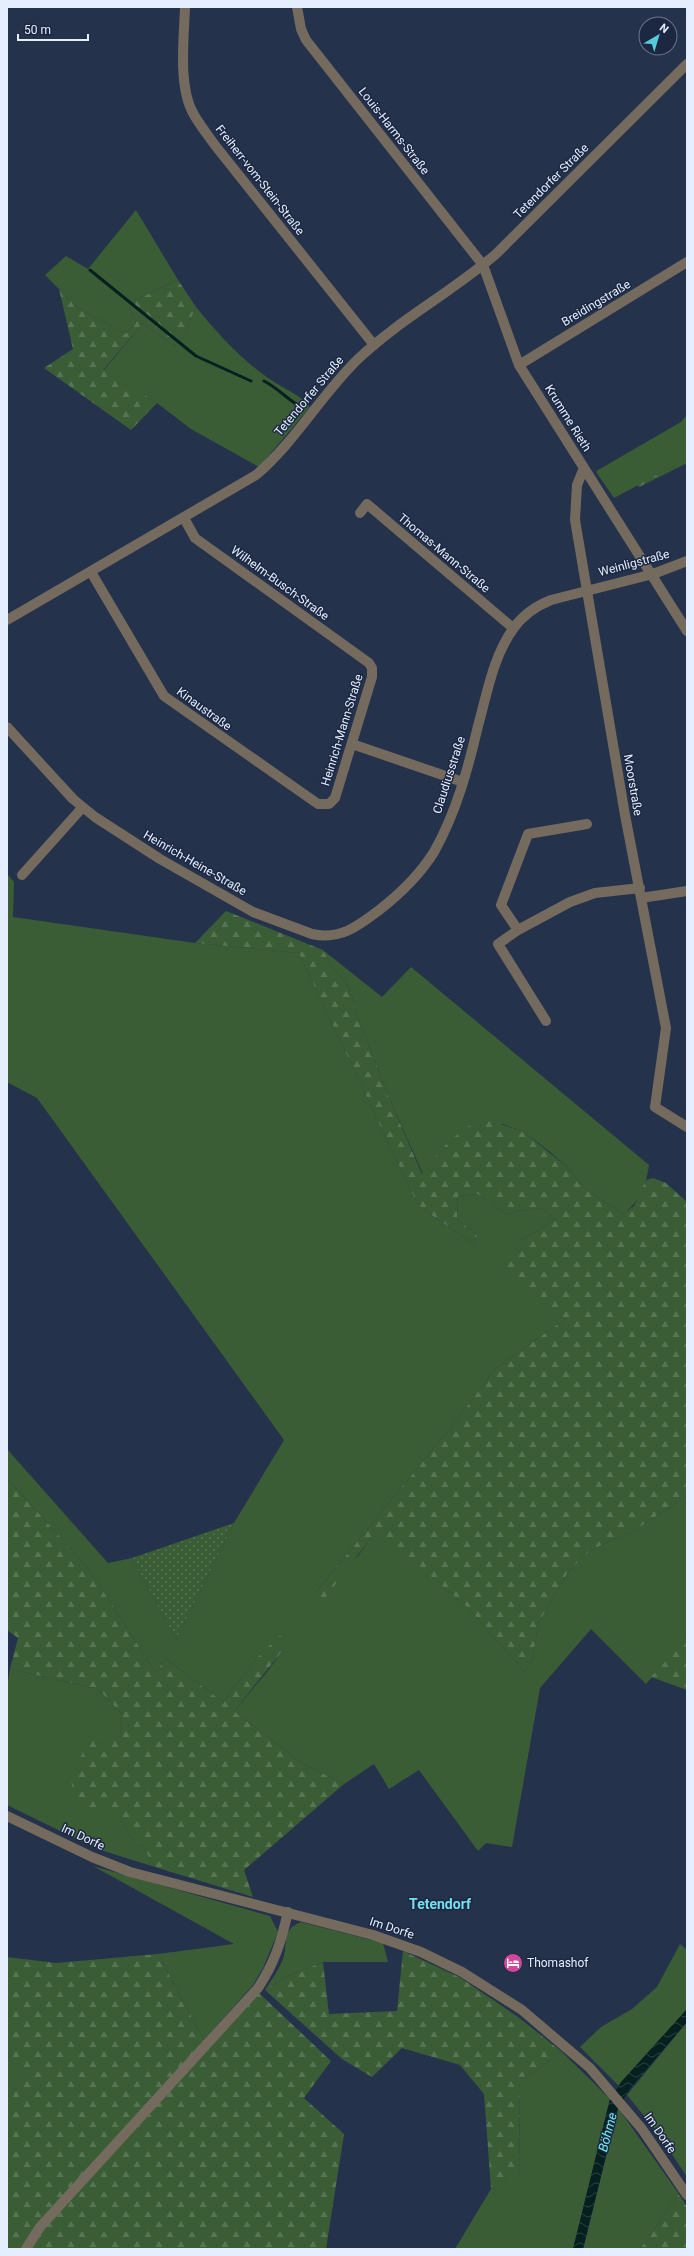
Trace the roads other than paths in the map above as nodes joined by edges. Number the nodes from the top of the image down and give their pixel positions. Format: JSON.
{"nodes":[{"id":1,"x":185,"y":7,"type":"edge"},
{"id":2,"x":297,"y":7,"type":"edge"},
{"id":3,"x":687,"y":64,"type":"edge"},
{"id":4,"x":687,"y":262,"type":"edge"},
{"id":5,"x":483,"y":265,"type":"junction"},
{"id":6,"x":374,"y":345,"type":"junction"},
{"id":7,"x":519,"y":365,"type":"junction"},
{"id":8,"x":584,"y":468,"type":"junction"},
{"id":9,"x":360,"y":513,"type":"dead end"},
{"id":10,"x":184,"y":518,"type":"junction"},
{"id":11,"x":687,"y":561,"type":"edge"},
{"id":12,"x":91,"y":572,"type":"junction"},
{"id":13,"x":653,"y":574,"type":"junction"},
{"id":14,"x":588,"y":589,"type":"junction"},
{"id":15,"x":7,"y":620,"type":"edge"},
{"id":16,"x":513,"y":628,"type":"junction"},
{"id":17,"x":687,"y":631,"type":"edge"},
{"id":18,"x":369,"y":662,"type":"joint"},
{"id":19,"x":7,"y":727,"type":"edge"},
{"id":20,"x":352,"y":744,"type":"junction"},
{"id":21,"x":463,"y":782,"type":"junction"},
{"id":22,"x":329,"y":804,"type":"joint"},
{"id":23,"x":82,"y":808,"type":"junction"},
{"id":24,"x":587,"y":824,"type":"dead end"},
{"id":25,"x":22,"y":875,"type":"dead end"},
{"id":26,"x":687,"y":891,"type":"edge"},
{"id":27,"x":640,"y":893,"type":"junction"},
{"id":28,"x":300,"y":930,"type":"joint"},
{"id":29,"x":518,"y":930,"type":"junction"},
{"id":30,"x":546,"y":1021,"type":"dead end"},
{"id":31,"x":687,"y":1127,"type":"edge"},
{"id":32,"x":7,"y":1816,"type":"edge"},
{"id":33,"x":288,"y":1912,"type":"junction"},
{"id":34,"x":687,"y":2195,"type":"edge"},
{"id":35,"x":26,"y":2249,"type":"edge"}],
"edges":[{"from":1,"to":6,"type":"street","name":"Freiherr-vom-Stein-Straße"},
{"from":2,"to":5,"type":"street","name":"Louis-Harms-Straße"},
{"from":3,"to":5,"type":"street","name":"Tetendorfer Straße"},
{"from":4,"to":7,"type":"street","name":"Breidingstraße"},
{"from":5,"to":6,"type":"street","name":"Tetendorfer Straße"},
{"from":5,"to":7,"type":"street","name":"Krumme Rieth"},
{"from":6,"to":10,"type":"street","name":"Tetendorfer Straße"},
{"from":7,"to":8,"type":"street","name":"Krumme Rieth"},
{"from":8,"to":13,"type":"street","name":"Krumme Rieth"},
{"from":8,"to":14,"type":"street","name":"Moorstraße"},
{"from":9,"to":16,"type":"street","name":"Thomas-Mann-Straße"},
{"from":10,"to":12,"type":"street","name":"Tetendorfer Straße"},
{"from":10,"to":18,"type":"street","name":"Wilhelm-Busch-Straße"},
{"from":11,"to":13,"type":"street","name":"Weinligstraße"},
{"from":12,"to":15,"type":"street","name":"Tetendorfer Straße"},
{"from":12,"to":22,"type":"street","name":"Kinaustraße"},
{"from":13,"to":14,"type":"street","name":"Weinligstraße"},
{"from":13,"to":17,"type":"street","name":"Krumme Rieth"},
{"from":14,"to":16,"type":"street","name":"Claudiusstraße"},
{"from":14,"to":27,"type":"street","name":"Moorstraße"},
{"from":16,"to":21,"type":"street","name":"Claudiusstraße"},
{"from":18,"to":20,"type":"street","name":"Heinrich-Mann-Straße"},
{"from":19,"to":23,"type":"street","name":"Heinrich-Heine-Straße"},
{"from":20,"to":21,"type":"street"},
{"from":20,"to":22,"type":"street","name":"Heinrich-Mann-Straße"},
{"from":21,"to":28,"type":"street","name":"Claudiusstraße"},
{"from":23,"to":25,"type":"street"},
{"from":23,"to":28,"type":"street","name":"Heinrich-Heine-Straße"},
{"from":24,"to":29,"type":"street"},
{"from":26,"to":27,"type":"street"},
{"from":27,"to":29,"type":"street"},
{"from":27,"to":31,"type":"street","name":"Moorstraße"},
{"from":29,"to":30,"type":"street"},
{"from":32,"to":33,"type":"street","name":"Im Dorfe"},
{"from":33,"to":34,"type":"street","name":"Im Dorfe"},
{"from":33,"to":35,"type":"street"}]}
